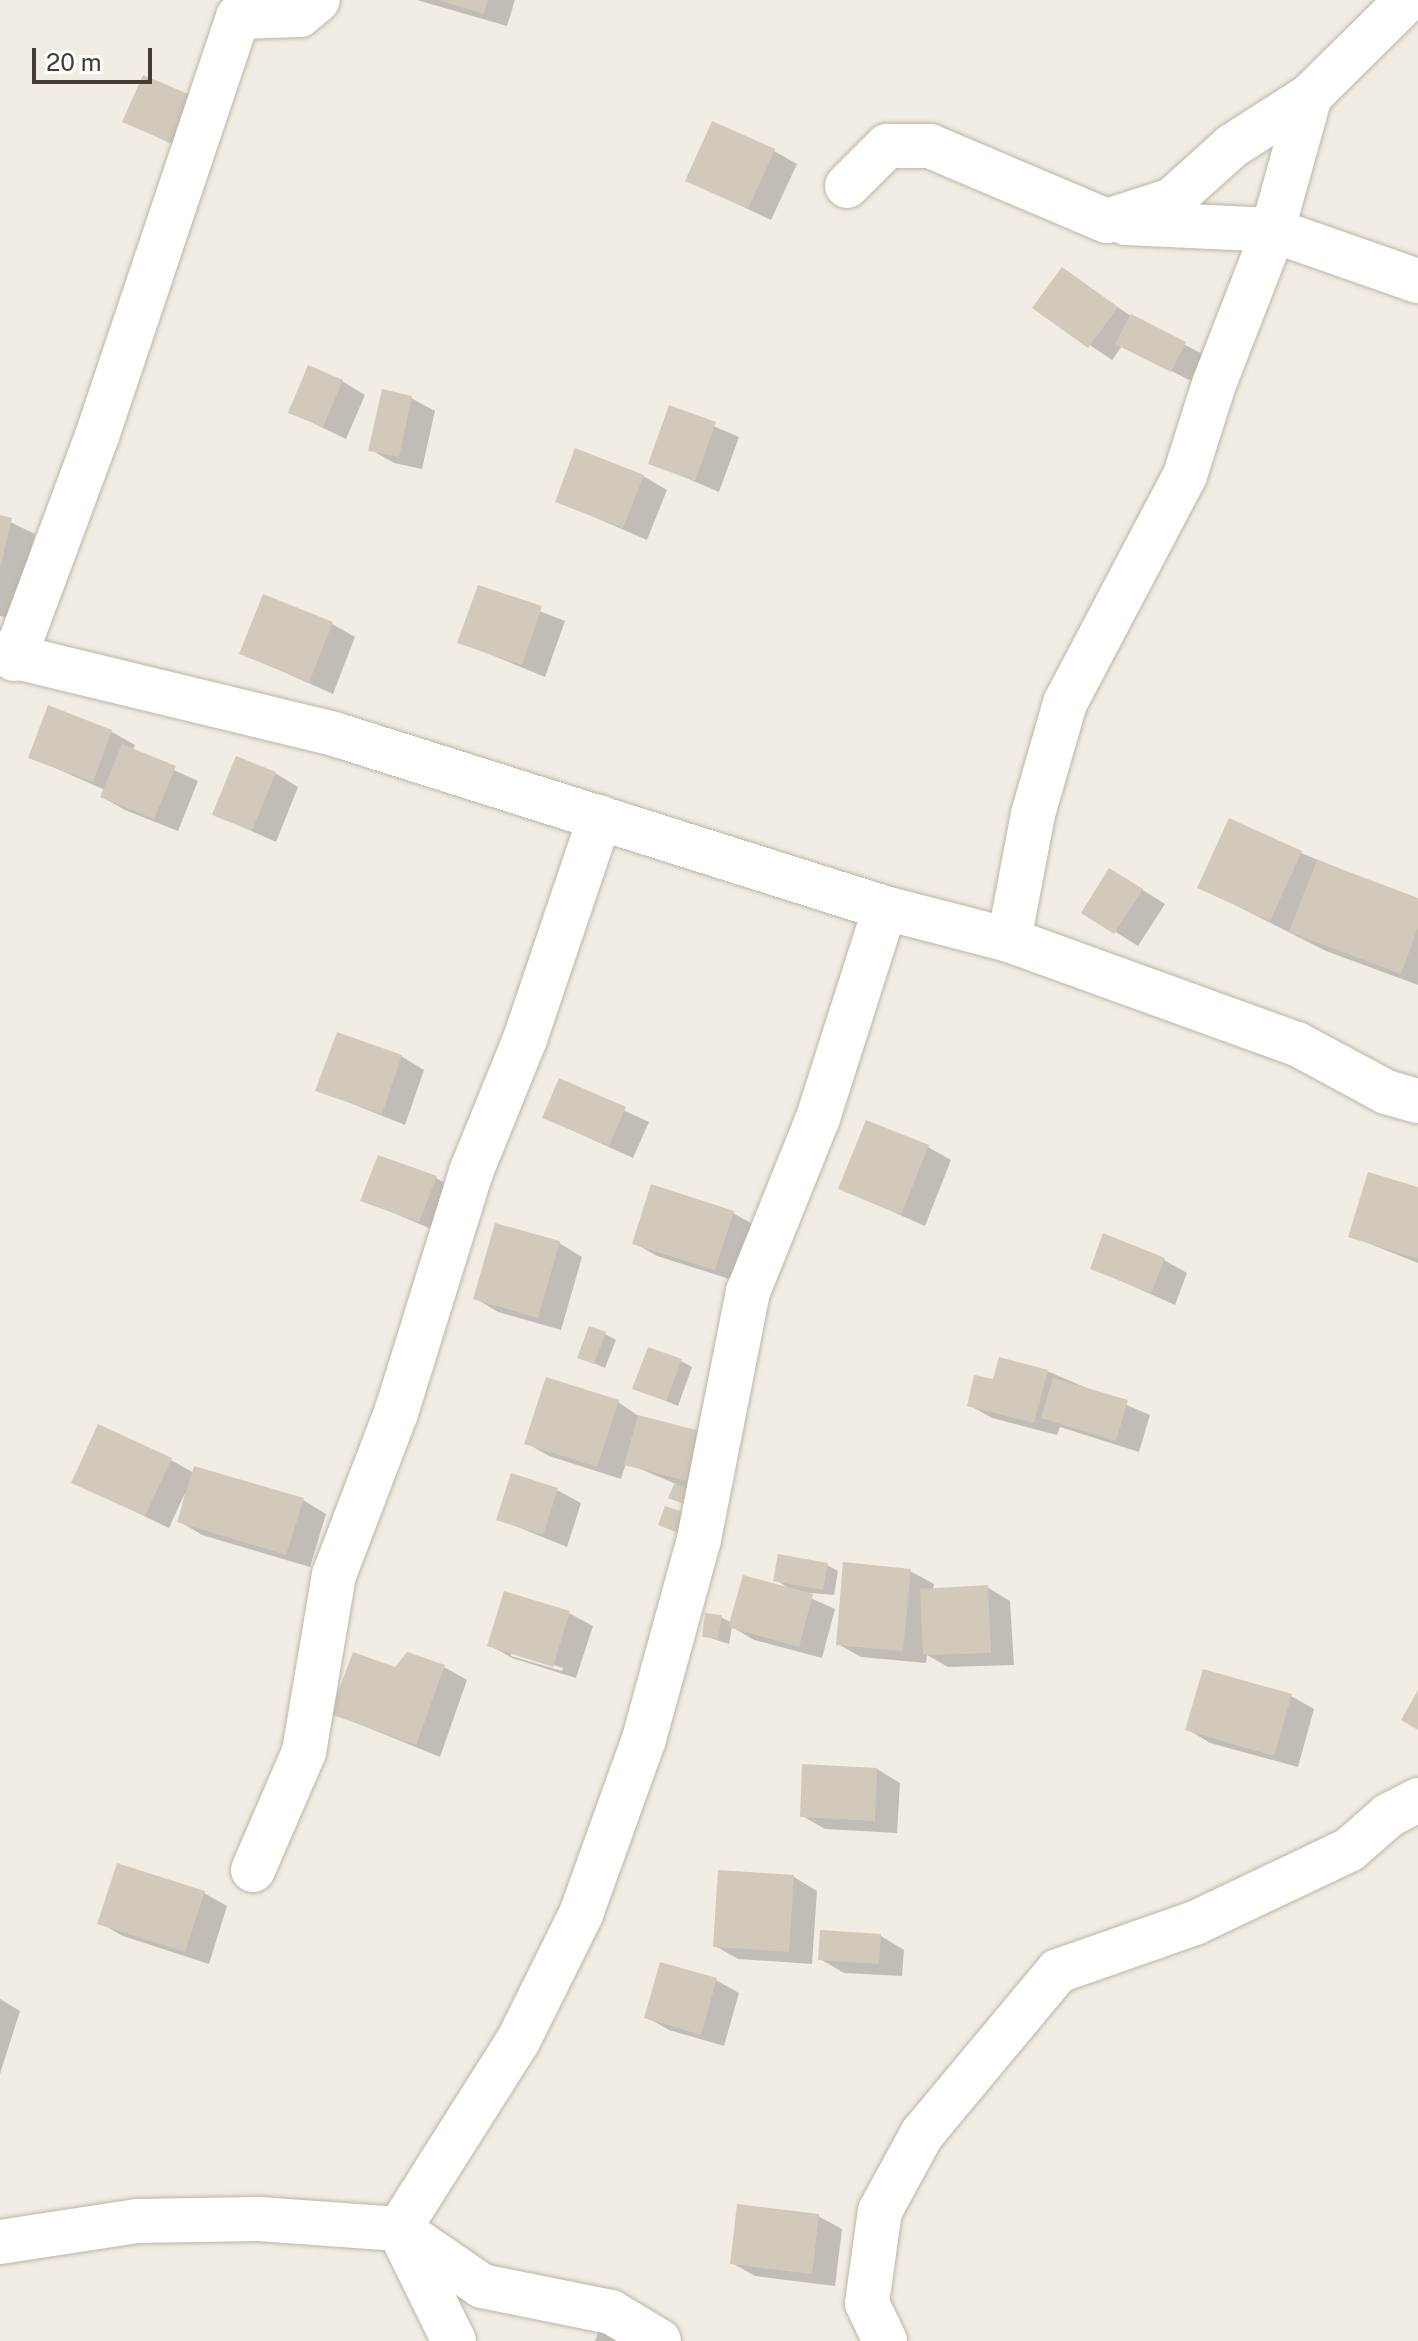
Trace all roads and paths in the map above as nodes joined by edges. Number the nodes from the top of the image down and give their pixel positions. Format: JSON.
{"nodes":[{"id":1,"x":318,"y":0,"type":"edge"},
{"id":2,"x":1407,"y":0,"type":"edge"},
{"id":3,"x":1310,"y":96,"type":"junction"},
{"id":4,"x":847,"y":186,"type":"dead end"},
{"id":5,"x":1107,"y":221,"type":"junction"},
{"id":6,"x":1272,"y":230,"type":"junction"},
{"id":7,"x":1418,"y":281,"type":"edge"},
{"id":8,"x":7,"y":656,"type":"edge"},
{"id":9,"x":600,"y":817,"type":"junction"},
{"id":10,"x":885,"y":908,"type":"junction"},
{"id":11,"x":1009,"y":940,"type":"junction"},
{"id":12,"x":1418,"y":1101,"type":"edge"},
{"id":13,"x":1418,"y":1800,"type":"edge"},
{"id":14,"x":253,"y":1870,"type":"dead end"},
{"id":15,"x":399,"y":2229,"type":"junction"},
{"id":16,"x":0,"y":2242,"type":"edge"},
{"id":17,"x":454,"y":2341,"type":"edge"},
{"id":18,"x":659,"y":2341,"type":"edge"},
{"id":19,"x":885,"y":2341,"type":"edge"}],
"edges":[{"from":1,"to":8,"type":"street"},
{"from":2,"to":3,"type":"street"},
{"from":3,"to":5,"type":"street"},
{"from":3,"to":6,"type":"street"},
{"from":4,"to":5,"type":"street"},
{"from":5,"to":6,"type":"street"},
{"from":6,"to":7,"type":"street"},
{"from":6,"to":11,"type":"street"},
{"from":8,"to":9,"type":"street"},
{"from":9,"to":10,"type":"street"},
{"from":9,"to":14,"type":"street"},
{"from":10,"to":11,"type":"street"},
{"from":10,"to":15,"type":"street"},
{"from":11,"to":12,"type":"street"},
{"from":13,"to":19,"type":"street"},
{"from":15,"to":16,"type":"street"},
{"from":15,"to":17,"type":"street"},
{"from":15,"to":18,"type":"street"}]}
